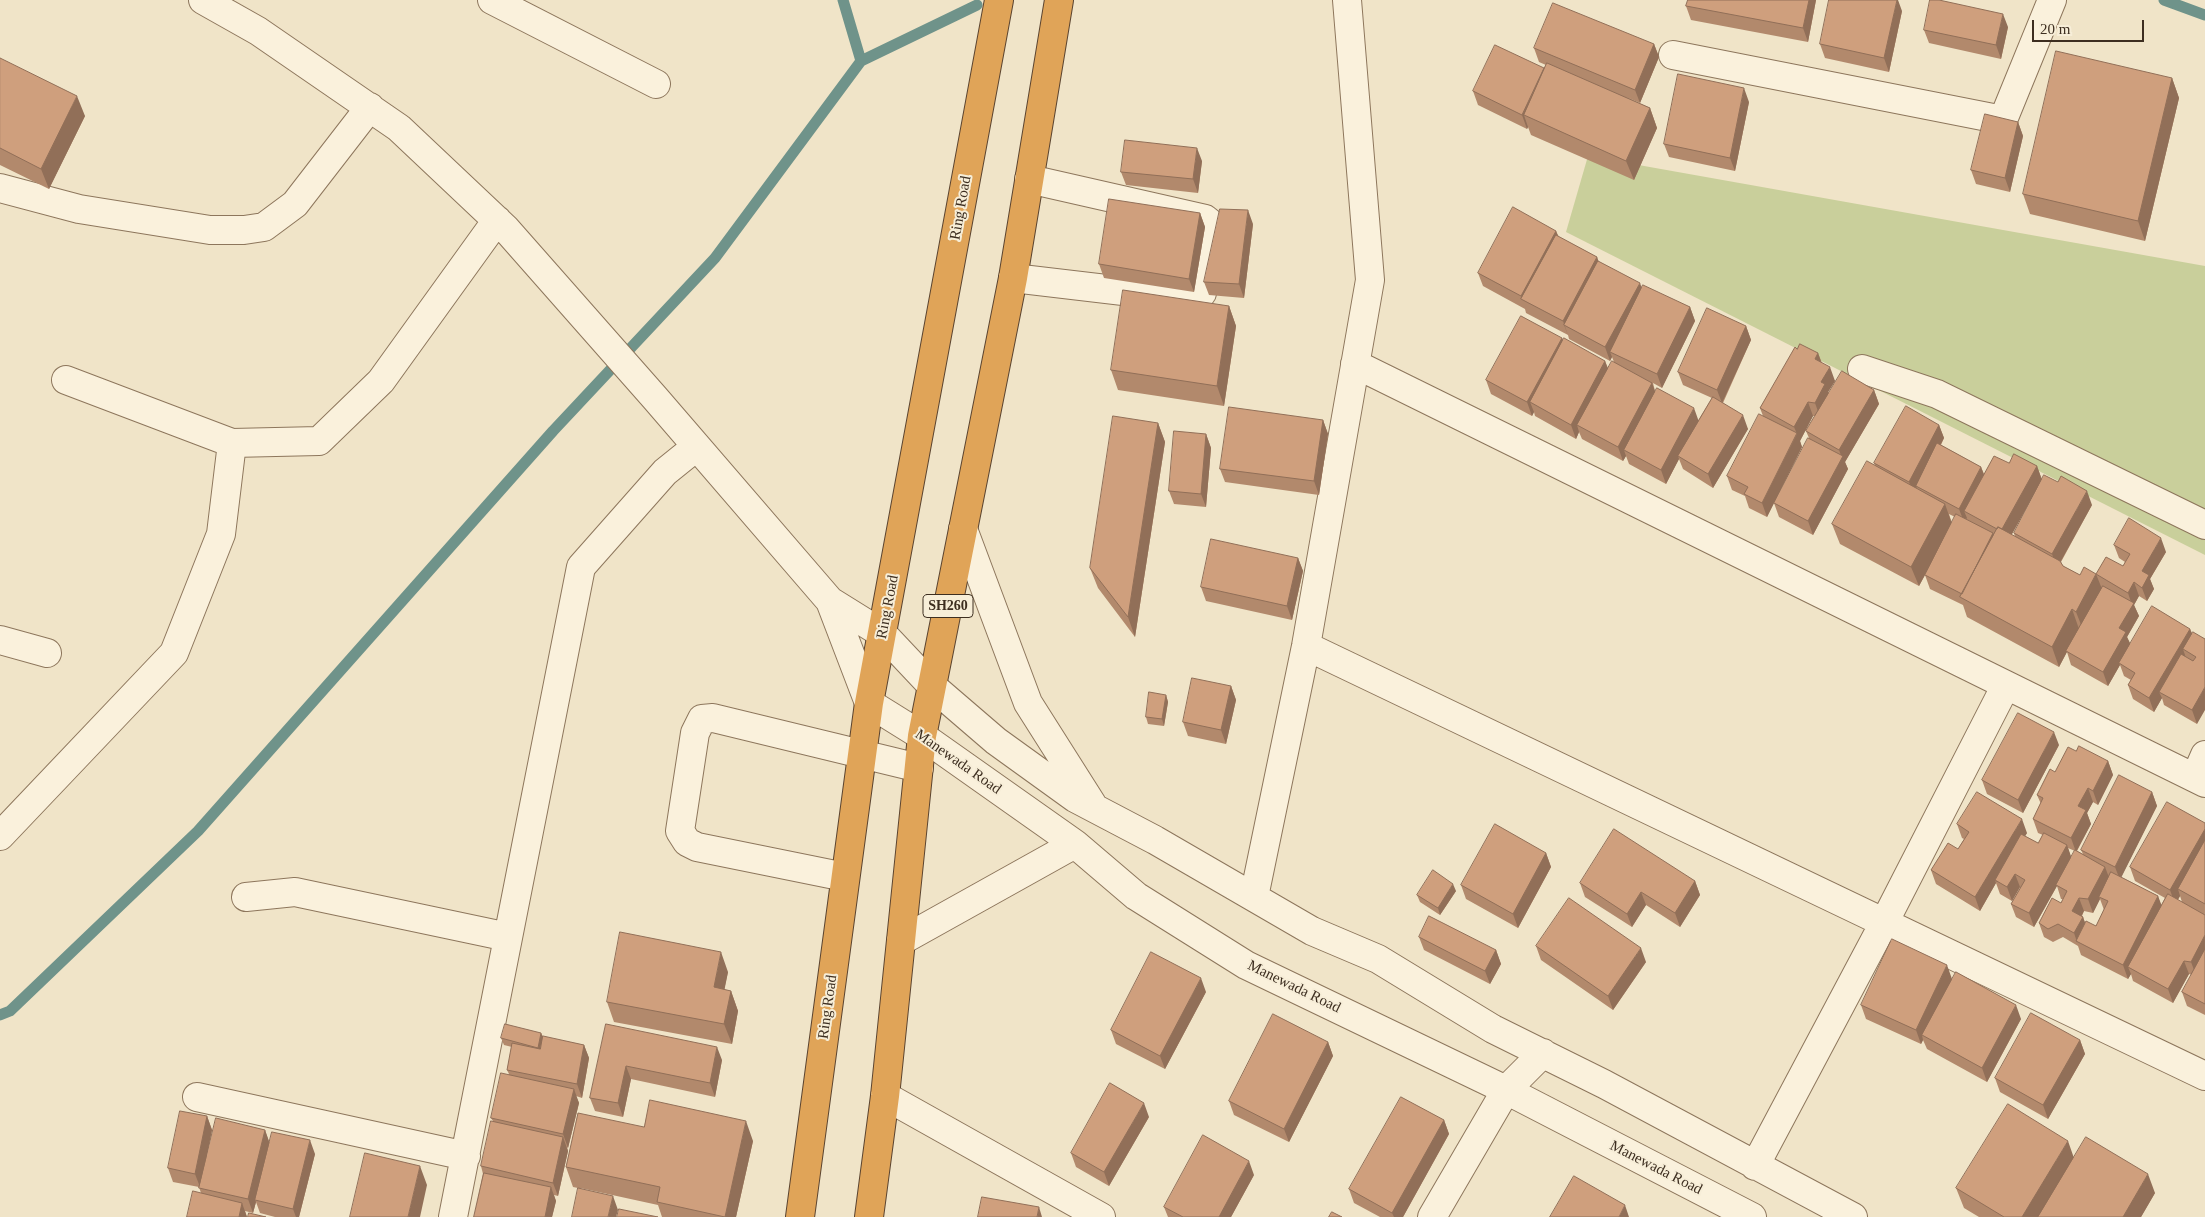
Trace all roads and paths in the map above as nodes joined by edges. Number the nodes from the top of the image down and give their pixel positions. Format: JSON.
{"nodes":[{"id":1,"x":492,"y":0,"type":"edge"},
{"id":2,"x":999,"y":0,"type":"edge"},
{"id":3,"x":1059,"y":0,"type":"edge"},
{"id":4,"x":1347,"y":0,"type":"edge"},
{"id":5,"x":2052,"y":0,"type":"edge"},
{"id":6,"x":218,"y":4,"type":"edge"},
{"id":7,"x":523,"y":7,"type":"edge"},
{"id":8,"x":1673,"y":55,"type":"dead end"},
{"id":9,"x":656,"y":84,"type":"dead end"},
{"id":10,"x":370,"y":107,"type":"junction"},
{"id":11,"x":1029,"y":179,"type":"junction"},
{"id":12,"x":0,"y":188,"type":"edge"},
{"id":13,"x":497,"y":220,"type":"junction"},
{"id":14,"x":1013,"y":278,"type":"junction"},
{"id":15,"x":1355,"y":364,"type":"junction"},
{"id":16,"x":1862,"y":369,"type":"dead end"},
{"id":17,"x":66,"y":380,"type":"dead end"},
{"id":18,"x":232,"y":443,"type":"junction"},
{"id":19,"x":696,"y":447,"type":"junction"},
{"id":20,"x":2205,"y":525,"type":"edge"},
{"id":21,"x":963,"y":529,"type":"junction"},
{"id":22,"x":830,"y":601,"type":"junction"},
{"id":23,"x":883,"y":634,"type":"junction"},
{"id":24,"x":0,"y":640,"type":"edge"},
{"id":25,"x":1306,"y":646,"type":"junction"},
{"id":26,"x":47,"y":654,"type":"dead end"},
{"id":27,"x":932,"y":686,"type":"junction"},
{"id":28,"x":2006,"y":686,"type":"junction"},
{"id":29,"x":869,"y":703,"type":"junction"},
{"id":30,"x":922,"y":736,"type":"junction"},
{"id":31,"x":862,"y":755,"type":"junction"},
{"id":32,"x":919,"y":768,"type":"junction"},
{"id":33,"x":2202,"y":772,"type":"edge"},
{"id":34,"x":1096,"y":809,"type":"junction"},
{"id":35,"x":0,"y":836,"type":"edge"},
{"id":36,"x":1075,"y":844,"type":"junction"},
{"id":37,"x":845,"y":876,"type":"junction"},
{"id":38,"x":246,"y":897,"type":"dead end"},
{"id":39,"x":1254,"y":897,"type":"junction"},
{"id":40,"x":1884,"y":923,"type":"junction"},
{"id":41,"x":508,"y":937,"type":"junction"},
{"id":42,"x":901,"y":941,"type":"junction"},
{"id":43,"x":1543,"y":1053,"type":"junction"},
{"id":44,"x":2205,"y":1076,"type":"edge"},
{"id":45,"x":1506,"y":1090,"type":"junction"},
{"id":46,"x":885,"y":1096,"type":"junction"},
{"id":47,"x":197,"y":1097,"type":"dead end"},
{"id":48,"x":466,"y":1156,"type":"junction"},
{"id":49,"x":1755,"y":1166,"type":"junction"},
{"id":50,"x":453,"y":1217,"type":"edge"},
{"id":51,"x":800,"y":1217,"type":"edge"},
{"id":52,"x":869,"y":1217,"type":"edge"},
{"id":53,"x":1101,"y":1217,"type":"edge"},
{"id":54,"x":1432,"y":1217,"type":"edge"},
{"id":55,"x":1752,"y":1217,"type":"edge"},
{"id":56,"x":1853,"y":1217,"type":"edge"}],
"edges":[{"from":1,"to":7,"type":"street"},
{"from":2,"to":23,"type":"highway","name":"Ring Road"},
{"from":3,"to":11,"type":"highway","number":"SH260"},
{"from":4,"to":15,"type":"street"},
{"from":5,"to":8,"type":"street"},
{"from":6,"to":10,"type":"street"},
{"from":7,"to":9,"type":"street"},
{"from":10,"to":12,"type":"street"},
{"from":10,"to":13,"type":"street"},
{"from":11,"to":14,"type":"highway","number":"SH260"},
{"from":11,"to":14,"type":"street"},
{"from":13,"to":18,"type":"street"},
{"from":13,"to":19,"type":"street"},
{"from":14,"to":21,"type":"highway","number":"SH260"},
{"from":15,"to":25,"type":"street"},
{"from":15,"to":28,"type":"street"},
{"from":16,"to":20,"type":"street"},
{"from":17,"to":18,"type":"street"},
{"from":18,"to":35,"type":"street"},
{"from":19,"to":22,"type":"street"},
{"from":19,"to":41,"type":"street"},
{"from":21,"to":27,"type":"highway","number":"SH260"},
{"from":21,"to":34,"type":"street"},
{"from":22,"to":23,"type":"street"},
{"from":22,"to":29,"type":"street"},
{"from":23,"to":27,"type":"street"},
{"from":23,"to":29,"type":"highway","name":"Ring Road"},
{"from":24,"to":26,"type":"street"},
{"from":25,"to":39,"type":"street"},
{"from":25,"to":40,"type":"street"},
{"from":27,"to":30,"type":"highway","number":"SH260"},
{"from":27,"to":34,"type":"street"},
{"from":28,"to":33,"type":"street"},
{"from":28,"to":40,"type":"street"},
{"from":29,"to":30,"type":"street","name":"Manewada Road"},
{"from":29,"to":31,"type":"highway","name":"Ring Road"},
{"from":30,"to":32,"type":"highway","number":"SH260"},
{"from":30,"to":36,"type":"street","name":"Manewada Road"},
{"from":31,"to":32,"type":"street"},
{"from":31,"to":37,"type":"highway","name":"Ring Road"},
{"from":31,"to":37,"type":"street"},
{"from":32,"to":42,"type":"highway","number":"SH260"},
{"from":34,"to":39,"type":"street"},
{"from":36,"to":42,"type":"street"},
{"from":36,"to":45,"type":"street","name":"Manewada Road"},
{"from":37,"to":51,"type":"highway","name":"Ring Road"},
{"from":38,"to":41,"type":"street"},
{"from":39,"to":43,"type":"street"},
{"from":40,"to":44,"type":"street"},
{"from":40,"to":49,"type":"street"},
{"from":41,"to":48,"type":"street"},
{"from":42,"to":46,"type":"highway","number":"SH260"},
{"from":43,"to":45,"type":"street"},
{"from":43,"to":49,"type":"street"},
{"from":45,"to":54,"type":"street"},
{"from":45,"to":55,"type":"street","name":"Manewada Road"},
{"from":46,"to":52,"type":"highway","number":"SH260"},
{"from":46,"to":53,"type":"street"},
{"from":47,"to":48,"type":"street"},
{"from":48,"to":50,"type":"street"},
{"from":49,"to":56,"type":"street"}]}
